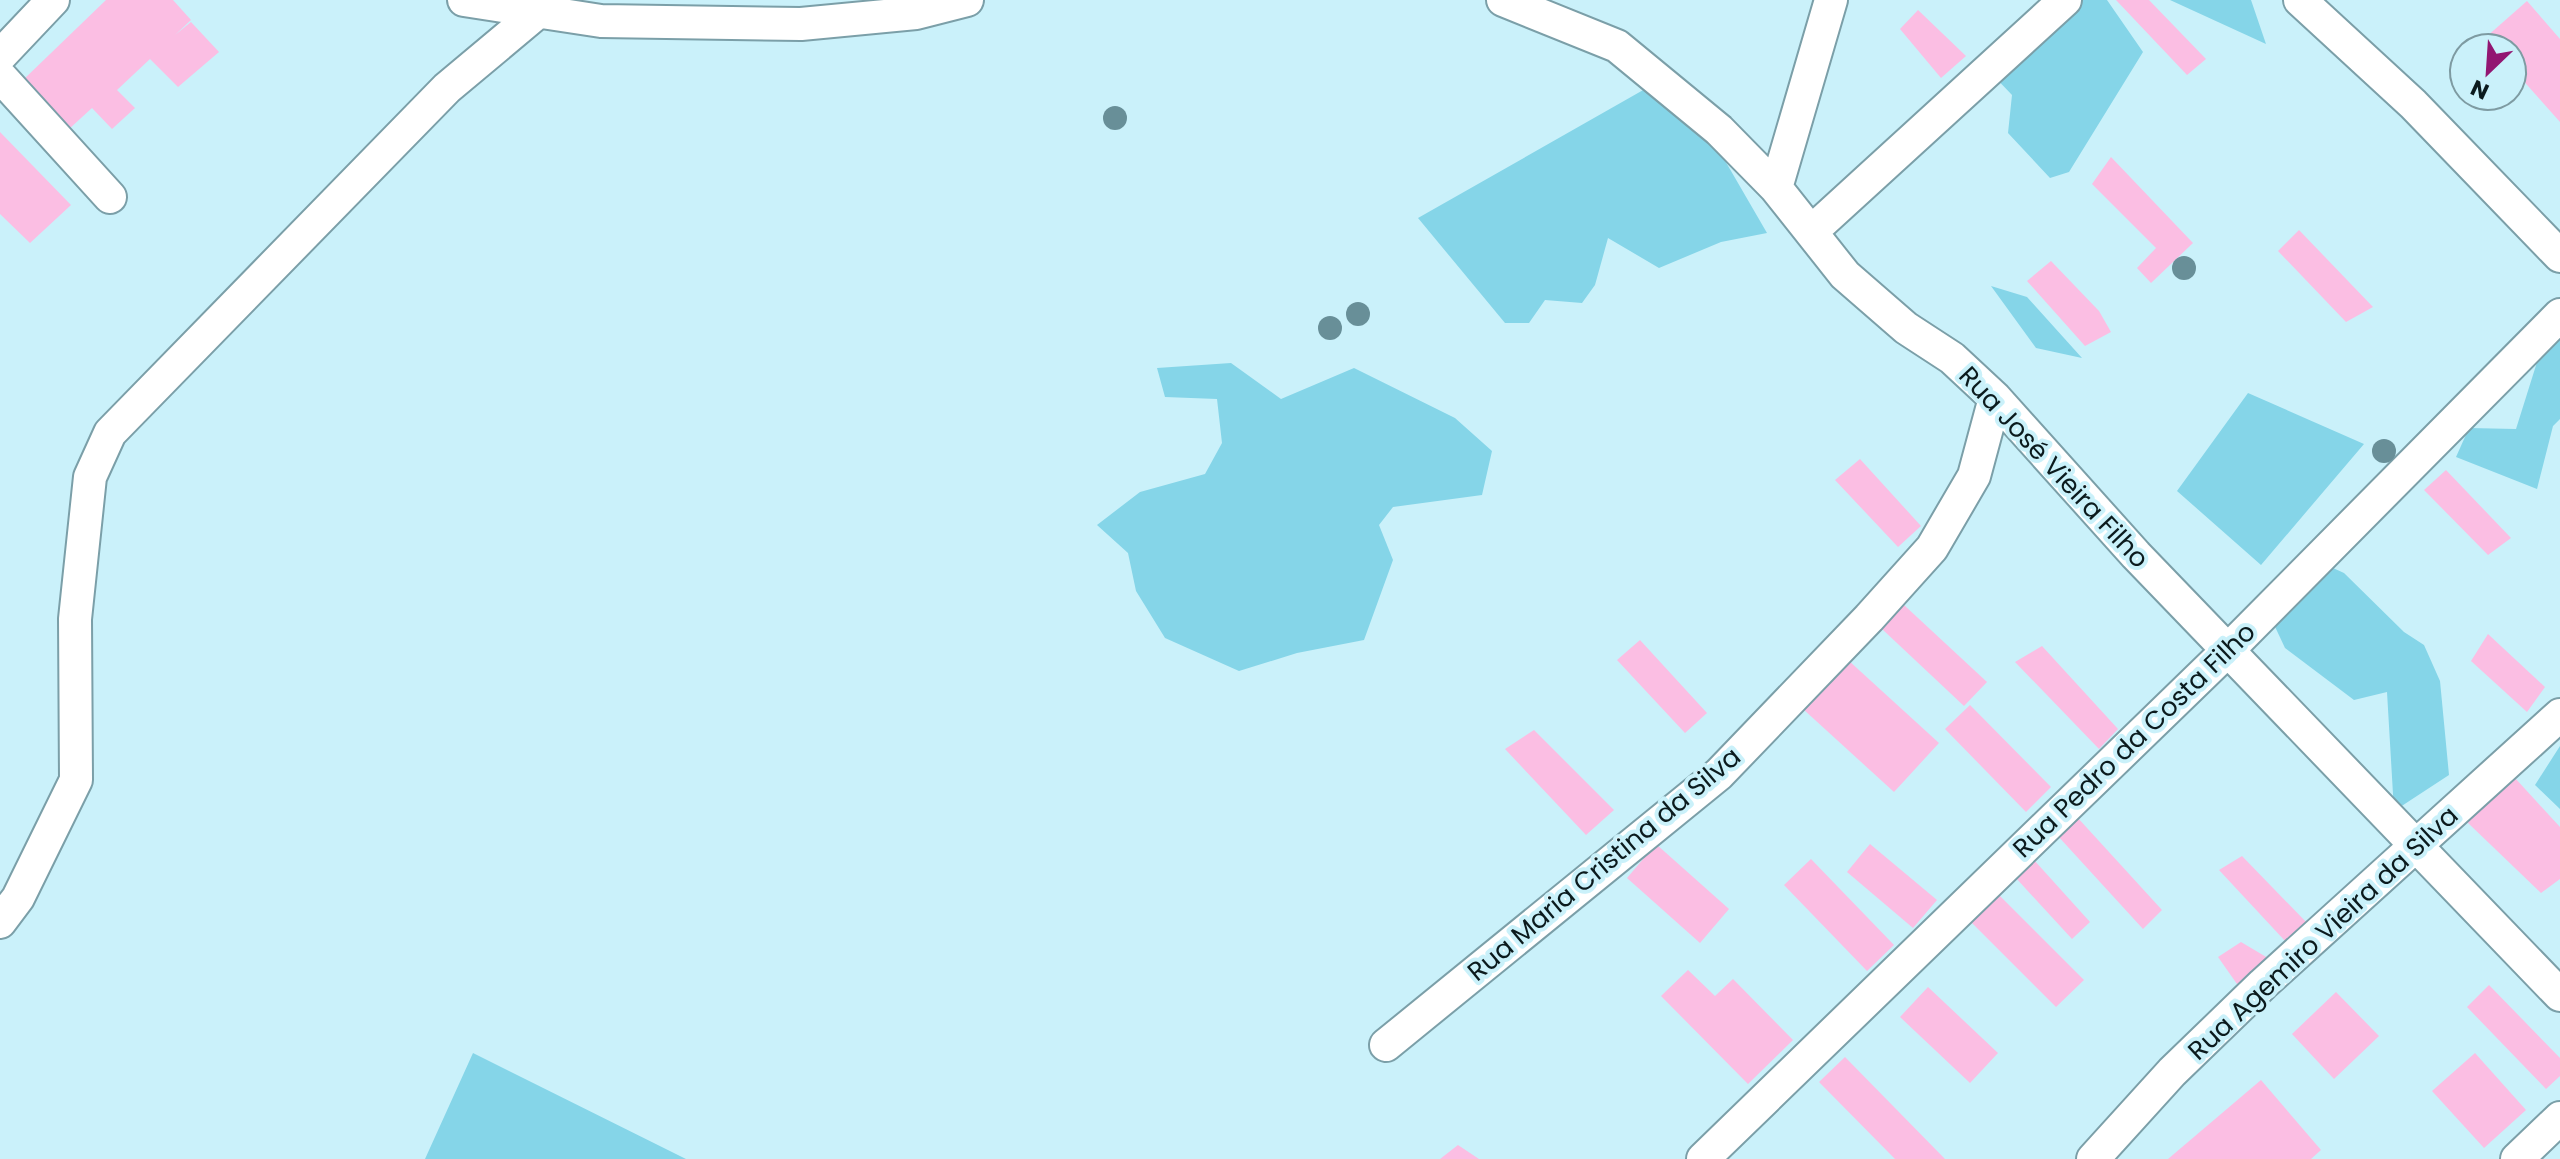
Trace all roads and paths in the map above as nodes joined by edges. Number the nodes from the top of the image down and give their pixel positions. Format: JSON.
{"nodes":[{"id":1,"x":53,"y":0,"type":"edge"},
{"id":2,"x":464,"y":0,"type":"edge"},
{"id":3,"x":827,"y":0,"type":"edge"},
{"id":4,"x":967,"y":0,"type":"edge"},
{"id":5,"x":1503,"y":0,"type":"edge"},
{"id":6,"x":1831,"y":0,"type":"edge"},
{"id":7,"x":2065,"y":0,"type":"edge"},
{"id":8,"x":2300,"y":0,"type":"edge"},
{"id":9,"x":539,"y":11,"type":"junction"},
{"id":10,"x":801,"y":24,"type":"junction"},
{"id":11,"x":0,"y":56,"type":"edge"},
{"id":12,"x":0,"y":76,"type":"edge"},
{"id":13,"x":1776,"y":188,"type":"junction"},
{"id":14,"x":110,"y":197,"type":"dead end"},
{"id":15,"x":1811,"y":232,"type":"junction"},
{"id":16,"x":2560,"y":256,"type":"edge"},
{"id":17,"x":2560,"y":315,"type":"edge"},
{"id":18,"x":1995,"y":398,"type":"junction"},
{"id":19,"x":2227,"y":651,"type":"junction"},
{"id":20,"x":2560,"y":715,"type":"edge"},
{"id":21,"x":2415,"y":848,"type":"junction"},
{"id":22,"x":0,"y":922,"type":"edge"},
{"id":23,"x":2560,"y":995,"type":"edge"},
{"id":24,"x":1386,"y":1045,"type":"dead end"},
{"id":25,"x":2560,"y":1118,"type":"edge"},
{"id":26,"x":1703,"y":1159,"type":"edge"},
{"id":27,"x":2093,"y":1159,"type":"edge"},
{"id":28,"x":2517,"y":1159,"type":"edge"}],
"edges":[{"from":1,"to":11,"type":"street"},
{"from":2,"to":9,"type":"street"},
{"from":3,"to":10,"type":"street"},
{"from":4,"to":10,"type":"street"},
{"from":5,"to":13,"type":"street","name":"Rua José Vieira Filho"},
{"from":6,"to":13,"type":"street"},
{"from":7,"to":15,"type":"street"},
{"from":8,"to":16,"type":"street"},
{"from":9,"to":10,"type":"street"},
{"from":9,"to":22,"type":"street"},
{"from":12,"to":14,"type":"street"},
{"from":13,"to":15,"type":"street","name":"Rua José Vieira Filho"},
{"from":15,"to":18,"type":"street","name":"Rua José Vieira Filho"},
{"from":17,"to":19,"type":"street","name":"Rua Pedro da Costa Filho"},
{"from":18,"to":19,"type":"street","name":"Rua José Vieira Filho"},
{"from":18,"to":24,"type":"street","name":"Rua Maria Cristina da Silva"},
{"from":19,"to":21,"type":"street","name":"Rua José Vieira Filho"},
{"from":19,"to":26,"type":"street","name":"Rua Pedro da Costa Filho"},
{"from":20,"to":21,"type":"street","name":"Rua Agemiro Vieira da Silva"},
{"from":21,"to":23,"type":"street","name":"Rua José Vieira Filho"},
{"from":21,"to":27,"type":"street","name":"Rua Agemiro Vieira da Silva"},
{"from":25,"to":28,"type":"street"}]}
